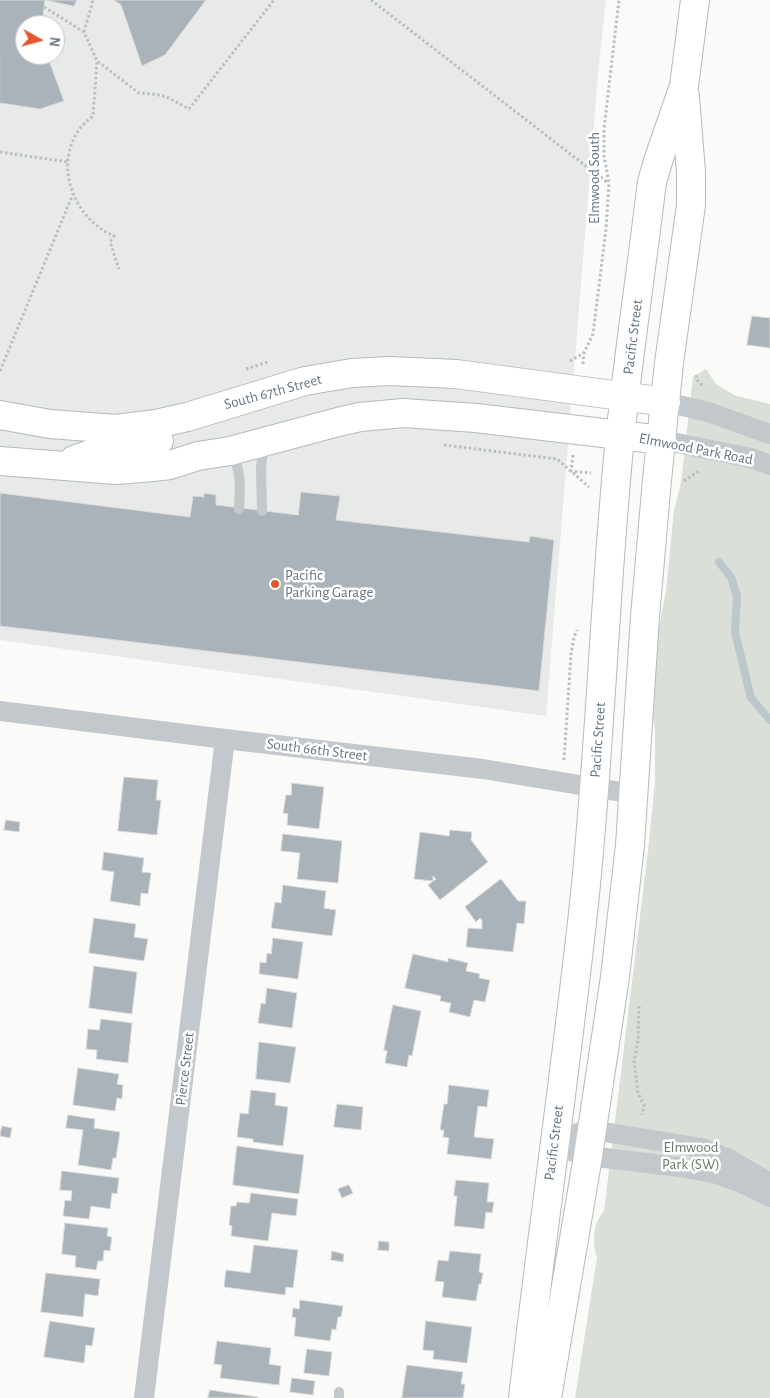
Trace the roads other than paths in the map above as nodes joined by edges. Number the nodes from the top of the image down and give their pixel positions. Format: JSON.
{"nodes":[{"id":1,"x":695,"y":0,"type":"edge"},
{"id":2,"x":684,"y":86,"type":"junction"},
{"id":3,"x":625,"y":395,"type":"junction"},
{"id":4,"x":666,"y":402,"type":"junction"},
{"id":5,"x":233,"y":403,"type":"junction"},
{"id":6,"x":0,"y":415,"type":"edge"},
{"id":7,"x":770,"y":434,"type":"edge"},
{"id":8,"x":621,"y":436,"type":"junction"},
{"id":9,"x":662,"y":440,"type":"junction"},
{"id":10,"x":264,"y":442,"type":"junction"},
{"id":11,"x":230,"y":451,"type":"junction"},
{"id":12,"x":0,"y":461,"type":"edge"},
{"id":13,"x":58,"y":465,"type":"junction"},
{"id":14,"x":770,"y":465,"type":"edge"},
{"id":15,"x":239,"y":509,"type":"dead end"},
{"id":16,"x":262,"y":511,"type":"dead end"},
{"id":17,"x":0,"y":711,"type":"edge"},
{"id":18,"x":225,"y":739,"type":"junction"},
{"id":19,"x":594,"y":787,"type":"junction"},
{"id":20,"x":634,"y":794,"type":"junction"},
{"id":21,"x":555,"y":1138,"type":"junction"},
{"id":22,"x":590,"y":1143,"type":"junction"},
{"id":23,"x":770,"y":1183,"type":"edge"},
{"id":24,"x":770,"y":1197,"type":"edge"},
{"id":25,"x":144,"y":1398,"type":"edge"},
{"id":26,"x":523,"y":1398,"type":"edge"},
{"id":27,"x":547,"y":1398,"type":"edge"}],
"edges":[{"from":1,"to":2,"type":"main road","name":"Pacific Street"},
{"from":2,"to":3,"type":"main road","name":"Pacific Street"},
{"from":2,"to":4,"type":"main road","name":"Pacific Street"},
{"from":3,"to":4,"type":"main road","name":"South 67th Street"},
{"from":3,"to":5,"type":"main road","name":"South 67th Street"},
{"from":3,"to":8,"type":"main road","name":"Pacific Street"},
{"from":4,"to":7,"type":"street","name":"Elmwood Park Road"},
{"from":4,"to":9,"type":"main road","name":"Pacific Street"},
{"from":5,"to":6,"type":"main road","name":"South 67th Street"},
{"from":5,"to":13,"type":"main road"},
{"from":8,"to":9,"type":"main road","name":"Elmwood Park Road"},
{"from":8,"to":10,"type":"main road"},
{"from":8,"to":19,"type":"main road","name":"Pacific Street"},
{"from":9,"to":14,"type":"street","name":"Elmwood Park Road"},
{"from":9,"to":20,"type":"main road","name":"Pacific Street"},
{"from":10,"to":11,"type":"main road"},
{"from":10,"to":16,"type":"lane"},
{"from":11,"to":13,"type":"main road"},
{"from":11,"to":15,"type":"lane"},
{"from":12,"to":13,"type":"main road"},
{"from":17,"to":18,"type":"street","name":"South 66th Street"},
{"from":18,"to":19,"type":"street","name":"South 66th Street"},
{"from":18,"to":25,"type":"street","name":"Pierce Street"},
{"from":19,"to":20,"type":"street","name":"South 66th Street"},
{"from":19,"to":21,"type":"main road","name":"Pacific Street"},
{"from":20,"to":22,"type":"main road","name":"Pacific Street"},
{"from":21,"to":22,"type":"street"},
{"from":21,"to":26,"type":"main road","name":"Pacific Street"},
{"from":22,"to":23,"type":"street"},
{"from":22,"to":24,"type":"street"},
{"from":22,"to":27,"type":"main road","name":"Pacific Street"}]}
